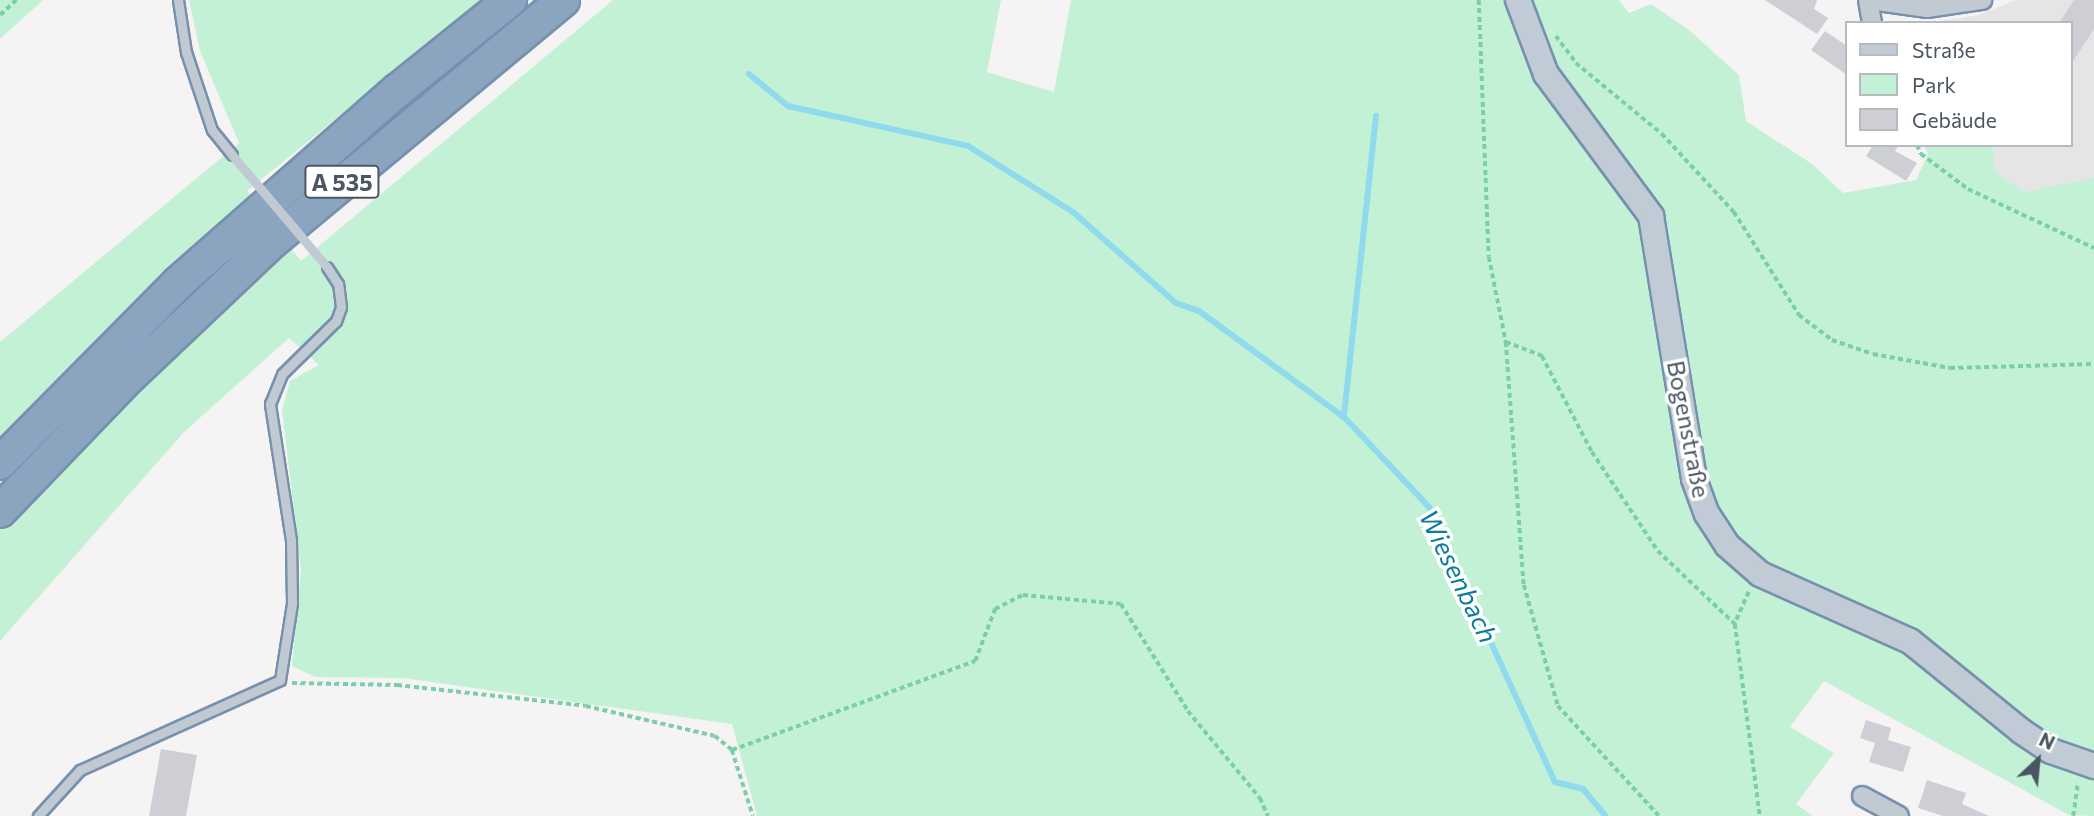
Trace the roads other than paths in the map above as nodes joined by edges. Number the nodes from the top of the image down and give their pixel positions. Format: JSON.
{"nodes":[{"id":1,"x":178,"y":0,"type":"edge"},
{"id":2,"x":510,"y":0,"type":"edge"},
{"id":3,"x":563,"y":0,"type":"edge"},
{"id":4,"x":1869,"y":0,"type":"edge"},
{"id":5,"x":1982,"y":0,"type":"edge"},
{"id":6,"x":1521,"y":7,"type":"edge"},
{"id":7,"x":1872,"y":21,"type":"edge"},
{"id":8,"x":0,"y":463,"type":"edge"},
{"id":9,"x":0,"y":511,"type":"edge"},
{"id":10,"x":2094,"y":766,"type":"edge"},
{"id":11,"x":1862,"y":796,"type":"dead end"},
{"id":12,"x":38,"y":816,"type":"edge"},
{"id":13,"x":1899,"y":816,"type":"edge"}],
"edges":[{"from":1,"to":12,"type":"lane","bridge":true},
{"from":2,"to":8,"type":"highway","number":"A 535"},
{"from":3,"to":9,"type":"highway","number":"A 535"},
{"from":4,"to":5,"type":"street"},
{"from":4,"to":7,"type":"street"},
{"from":6,"to":10,"type":"main road","name":"Bogenstraße"},
{"from":11,"to":13,"type":"street"}]}
